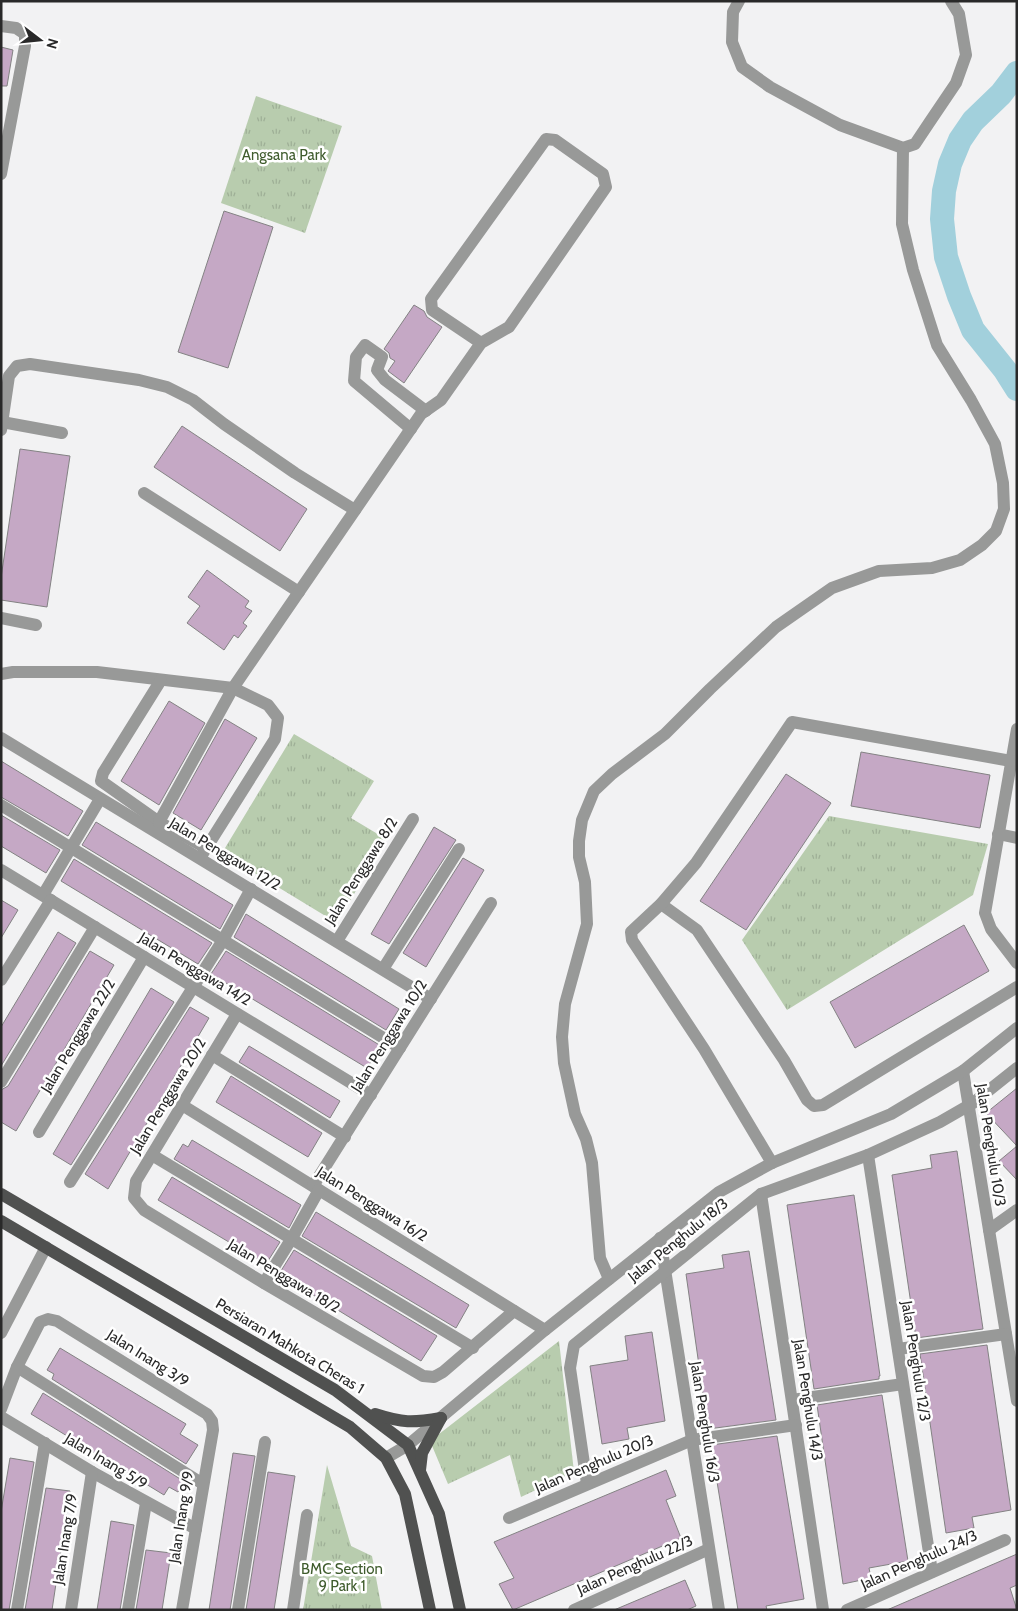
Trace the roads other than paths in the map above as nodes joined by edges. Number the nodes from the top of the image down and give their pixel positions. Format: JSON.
{"nodes":[{"id":1,"x":739,"y":1,"type":"edge"},
{"id":2,"x":951,"y":1,"type":"edge"},
{"id":3,"x":1,"y":26,"type":"edge"},
{"id":4,"x":903,"y":148,"type":"junction"},
{"id":5,"x":3,"y":153,"type":"edge"},
{"id":6,"x":1,"y":174,"type":"edge"},
{"id":7,"x":481,"y":343,"type":"junction"},
{"id":8,"x":426,"y":411,"type":"junction"},
{"id":9,"x":2,"y":426,"type":"edge"},
{"id":10,"x":411,"y":428,"type":"junction"},
{"id":11,"x":62,"y":433,"type":"dead end"},
{"id":12,"x":144,"y":493,"type":"dead end"},
{"id":13,"x":355,"y":510,"type":"junction"},
{"id":14,"x":299,"y":592,"type":"junction"},
{"id":15,"x":1,"y":618,"type":"edge"},
{"id":16,"x":36,"y":625,"type":"dead end"},
{"id":17,"x":1,"y":674,"type":"edge"},
{"id":18,"x":161,"y":680,"type":"junction"},
{"id":19,"x":233,"y":688,"type":"junction"},
{"id":20,"x":1017,"y":729,"type":"edge"},
{"id":21,"x":1,"y":738,"type":"edge"},
{"id":22,"x":1011,"y":761,"type":"junction"},
{"id":23,"x":100,"y":799,"type":"junction"},
{"id":24,"x":1,"y":806,"type":"edge"},
{"id":25,"x":413,"y":819,"type":"dead end"},
{"id":26,"x":159,"y":822,"type":"junction"},
{"id":27,"x":998,"y":834,"type":"junction"},
{"id":28,"x":1017,"y":838,"type":"edge"},
{"id":29,"x":70,"y":847,"type":"junction"},
{"id":30,"x":459,"y":849,"type":"dead end"},
{"id":31,"x":203,"y":853,"type":"junction"},
{"id":32,"x":1,"y":870,"type":"edge"},
{"id":33,"x":251,"y":889,"type":"junction"},
{"id":34,"x":47,"y":898,"type":"junction"},
{"id":35,"x":491,"y":903,"type":"dead end"},
{"id":36,"x":661,"y":904,"type":"junction"},
{"id":37,"x":95,"y":927,"type":"junction"},
{"id":38,"x":223,"y":940,"type":"junction"},
{"id":39,"x":336,"y":941,"type":"junction"},
{"id":40,"x":144,"y":957,"type":"junction"},
{"id":41,"x":1017,"y":964,"type":"edge"},
{"id":42,"x":383,"y":969,"type":"junction"},
{"id":43,"x":1,"y":980,"type":"edge"},
{"id":44,"x":194,"y":987,"type":"junction"},
{"id":45,"x":1017,"y":987,"type":"edge"},
{"id":46,"x":431,"y":999,"type":"junction"},
{"id":47,"x":237,"y":1014,"type":"junction"},
{"id":48,"x":1017,"y":1028,"type":"edge"},
{"id":49,"x":400,"y":1048,"type":"junction"},
{"id":50,"x":212,"y":1055,"type":"junction"},
{"id":51,"x":1017,"y":1068,"type":"edge"},
{"id":52,"x":963,"y":1071,"type":"junction"},
{"id":53,"x":1,"y":1082,"type":"edge"},
{"id":54,"x":371,"y":1096,"type":"junction"},
{"id":55,"x":182,"y":1104,"type":"junction"},
{"id":56,"x":969,"y":1105,"type":"junction"},
{"id":57,"x":39,"y":1132,"type":"dead end"},
{"id":58,"x":345,"y":1137,"type":"junction"},
{"id":59,"x":152,"y":1155,"type":"junction"},
{"id":60,"x":868,"y":1155,"type":"junction"},
{"id":61,"x":772,"y":1163,"type":"junction"},
{"id":62,"x":70,"y":1182,"type":"dead end"},
{"id":63,"x":316,"y":1188,"type":"junction"},
{"id":64,"x":1,"y":1194,"type":"edge"},
{"id":65,"x":761,"y":1194,"type":"junction"},
{"id":66,"x":134,"y":1198,"type":"joint"},
{"id":67,"x":1017,"y":1210,"type":"edge"},
{"id":68,"x":1,"y":1221,"type":"edge"},
{"id":69,"x":994,"y":1227,"type":"junction"},
{"id":70,"x":292,"y":1238,"type":"junction"},
{"id":71,"x":660,"y":1238,"type":"junction"},
{"id":72,"x":46,"y":1247,"type":"junction"},
{"id":73,"x":665,"y":1271,"type":"junction"},
{"id":74,"x":609,"y":1279,"type":"junction"},
{"id":75,"x":264,"y":1283,"type":"junction"},
{"id":76,"x":514,"y":1311,"type":"junction"},
{"id":77,"x":545,"y":1330,"type":"junction"},
{"id":78,"x":1,"y":1333,"type":"edge"},
{"id":79,"x":1006,"y":1334,"type":"junction"},
{"id":80,"x":473,"y":1348,"type":"junction"},
{"id":81,"x":898,"y":1349,"type":"junction"},
{"id":82,"x":17,"y":1367,"type":"junction"},
{"id":83,"x":1015,"y":1381,"type":"edge"},
{"id":84,"x":903,"y":1384,"type":"junction"},
{"id":85,"x":792,"y":1400,"type":"junction"},
{"id":86,"x":1017,"y":1401,"type":"edge"},
{"id":87,"x":1,"y":1409,"type":"edge"},
{"id":88,"x":365,"y":1411,"type":"junction"},
{"id":89,"x":1,"y":1417,"type":"edge"},
{"id":90,"x":441,"y":1418,"type":"junction"},
{"id":91,"x":796,"y":1425,"type":"junction"},
{"id":92,"x":212,"y":1430,"type":"joint"},
{"id":93,"x":692,"y":1440,"type":"junction"},
{"id":94,"x":265,"y":1442,"type":"dead end"},
{"id":95,"x":45,"y":1443,"type":"junction"},
{"id":96,"x":408,"y":1445,"type":"junction"},
{"id":97,"x":386,"y":1458,"type":"junction"},
{"id":98,"x":92,"y":1472,"type":"junction"},
{"id":99,"x":420,"y":1472,"type":"junction"},
{"id":100,"x":203,"y":1484,"type":"junction"},
{"id":101,"x":587,"y":1484,"type":"junction"},
{"id":102,"x":146,"y":1503,"type":"junction"},
{"id":103,"x":307,"y":1515,"type":"dead end"},
{"id":104,"x":509,"y":1518,"type":"dead end"},
{"id":105,"x":196,"y":1529,"type":"junction"},
{"id":106,"x":1005,"y":1540,"type":"dead end"},
{"id":107,"x":709,"y":1549,"type":"junction"},
{"id":108,"x":932,"y":1572,"type":"junction"},
{"id":109,"x":17,"y":1610,"type":"edge"},
{"id":110,"x":71,"y":1610,"type":"edge"},
{"id":111,"x":128,"y":1610,"type":"edge"},
{"id":112,"x":182,"y":1610,"type":"edge"},
{"id":113,"x":238,"y":1610,"type":"edge"},
{"id":114,"x":293,"y":1610,"type":"edge"},
{"id":115,"x":430,"y":1610,"type":"edge"},
{"id":116,"x":460,"y":1610,"type":"edge"},
{"id":117,"x":574,"y":1610,"type":"edge"},
{"id":118,"x":719,"y":1610,"type":"edge"},
{"id":119,"x":824,"y":1610,"type":"edge"},
{"id":120,"x":846,"y":1610,"type":"edge"}],
"edges":[{"from":1,"to":4,"type":"street"},
{"from":2,"to":4,"type":"street"},
{"from":3,"to":5,"type":"street"},
{"from":4,"to":74,"type":"street"},
{"from":5,"to":6,"type":"street"},
{"from":7,"to":7,"type":"street"},
{"from":7,"to":8,"type":"street"},
{"from":8,"to":10,"type":"street"},
{"from":8,"to":10,"type":"street"},
{"from":9,"to":11,"type":"street"},
{"from":9,"to":13,"type":"street"},
{"from":10,"to":13,"type":"street"},
{"from":12,"to":14,"type":"street"},
{"from":13,"to":14,"type":"street"},
{"from":14,"to":19,"type":"street"},
{"from":15,"to":16,"type":"street"},
{"from":17,"to":18,"type":"street"},
{"from":18,"to":19,"type":"street"},
{"from":18,"to":26,"type":"street"},
{"from":19,"to":26,"type":"street"},
{"from":19,"to":31,"type":"street"},
{"from":20,"to":22,"type":"street"},
{"from":21,"to":23,"type":"street","name":"Jalan Penggawa 12/2"},
{"from":22,"to":27,"type":"street"},
{"from":22,"to":36,"type":"street"},
{"from":23,"to":29,"type":"street"},
{"from":23,"to":31,"type":"street","name":"Jalan Penggawa 12/2"},
{"from":24,"to":29,"type":"street"},
{"from":25,"to":39,"type":"street","name":"Jalan Penggawa 8/2"},
{"from":26,"to":31,"type":"street"},
{"from":27,"to":28,"type":"street"},
{"from":27,"to":41,"type":"street"},
{"from":29,"to":34,"type":"street"},
{"from":29,"to":38,"type":"street"},
{"from":30,"to":42,"type":"street"},
{"from":31,"to":33,"type":"street","name":"Jalan Penggawa 12/2"},
{"from":32,"to":34,"type":"street","name":"Jalan Penggawa 14/2"},
{"from":33,"to":38,"type":"street"},
{"from":33,"to":39,"type":"street","name":"Jalan Penggawa 12/2"},
{"from":34,"to":37,"type":"street","name":"Jalan Penggawa 14/2"},
{"from":34,"to":43,"type":"street"},
{"from":35,"to":46,"type":"street","name":"Jalan Penggawa 10/2"},
{"from":36,"to":45,"type":"street"},
{"from":36,"to":61,"type":"street"},
{"from":37,"to":40,"type":"street","name":"Jalan Penggawa 14/2"},
{"from":37,"to":53,"type":"street"},
{"from":38,"to":44,"type":"street"},
{"from":38,"to":49,"type":"street"},
{"from":39,"to":42,"type":"street","name":"Jalan Penggawa 12/2"},
{"from":40,"to":44,"type":"street","name":"Jalan Penggawa 14/2"},
{"from":40,"to":57,"type":"street","name":"Jalan Penggawa 22/2"},
{"from":42,"to":46,"type":"street","name":"Jalan Penggawa 12/2"},
{"from":44,"to":47,"type":"street","name":"Jalan Penggawa 14/2"},
{"from":44,"to":62,"type":"street"},
{"from":46,"to":49,"type":"street","name":"Jalan Penggawa 10/2"},
{"from":47,"to":50,"type":"street","name":"Jalan Penggawa 20/2"},
{"from":47,"to":54,"type":"street","name":"Jalan Penggawa 14/2"},
{"from":48,"to":52,"type":"street"},
{"from":49,"to":54,"type":"street","name":"Jalan Penggawa 10/2"},
{"from":50,"to":55,"type":"street","name":"Jalan Penggawa 20/2"},
{"from":50,"to":58,"type":"street"},
{"from":51,"to":56,"type":"street","name":"Jalan Penghulu 18/3"},
{"from":52,"to":56,"type":"street","name":"Jalan Penghulu 10/3"},
{"from":52,"to":61,"type":"street"},
{"from":54,"to":58,"type":"street","name":"Jalan Penggawa 10/2"},
{"from":55,"to":59,"type":"street","name":"Jalan Penggawa 20/2"},
{"from":55,"to":63,"type":"street","name":"Jalan Penggawa 16/2"},
{"from":56,"to":60,"type":"street","name":"Jalan Penghulu 18/3"},
{"from":56,"to":69,"type":"street","name":"Jalan Penghulu 10/3"},
{"from":58,"to":63,"type":"street","name":"Jalan Penggawa 10/2"},
{"from":59,"to":66,"type":"street","name":"Jalan Penggawa 20/2"},
{"from":59,"to":70,"type":"street"},
{"from":60,"to":65,"type":"street","name":"Jalan Penghulu 18/3"},
{"from":60,"to":81,"type":"street","name":"Jalan Penghulu 12/3"},
{"from":61,"to":71,"type":"street"},
{"from":63,"to":70,"type":"street","name":"Jalan Penggawa 10/2"},
{"from":63,"to":76,"type":"street","name":"Jalan Penggawa 16/2"},
{"from":64,"to":88,"type":"main road","name":"Persiaran Mahkota Cheras 1"},
{"from":65,"to":73,"type":"street","name":"Jalan Penghulu 18/3"},
{"from":65,"to":85,"type":"street","name":"Jalan Penghulu 14/3"},
{"from":66,"to":75,"type":"street","name":"Jalan Penggawa 18/2"},
{"from":67,"to":69,"type":"street"},
{"from":68,"to":72,"type":"main road"},
{"from":69,"to":79,"type":"street","name":"Jalan Penghulu 10/3"},
{"from":70,"to":75,"type":"street","name":"Jalan Penggawa 10/2"},
{"from":70,"to":80,"type":"street"},
{"from":71,"to":73,"type":"street","name":"Jalan Penghulu 16/3"},
{"from":71,"to":74,"type":"street"},
{"from":72,"to":78,"type":"street"},
{"from":72,"to":97,"type":"main road"},
{"from":73,"to":93,"type":"street","name":"Jalan Penghulu 16/3"},
{"from":73,"to":101,"type":"street","name":"Jalan Penghulu 18/3"},
{"from":74,"to":77,"type":"street"},
{"from":75,"to":80,"type":"street","name":"Jalan Penggawa 18/2"},
{"from":76,"to":77,"type":"street","name":"Jalan Penggawa 16/2"},
{"from":76,"to":80,"type":"street"},
{"from":77,"to":90,"type":"street"},
{"from":79,"to":81,"type":"street"},
{"from":79,"to":83,"type":"street","name":"Jalan Penghulu 10/3"},
{"from":81,"to":84,"type":"street","name":"Jalan Penghulu 12/3"},
{"from":82,"to":87,"type":"street"},
{"from":82,"to":92,"type":"street","name":"Jalan Inang 3/9"},
{"from":82,"to":100,"type":"street"},
{"from":83,"to":86,"type":"street","name":"Jalan Penghulu 10/3"},
{"from":84,"to":85,"type":"street"},
{"from":84,"to":108,"type":"street","name":"Jalan Penghulu 12/3"},
{"from":85,"to":91,"type":"street","name":"Jalan Penghulu 14/3"},
{"from":88,"to":90,"type":"main road"},
{"from":88,"to":96,"type":"main road","name":"Persiaran Mahkota Cheras 1"},
{"from":89,"to":95,"type":"street","name":"Jalan Inang 5/9"},
{"from":90,"to":96,"type":"street"},
{"from":90,"to":99,"type":"main road"},
{"from":91,"to":93,"type":"street","name":"Jalan Penghulu 20/3"},
{"from":91,"to":119,"type":"street","name":"Jalan Penghulu 14/3"},
{"from":92,"to":100,"type":"street","name":"Jalan Inang 9/9"},
{"from":93,"to":101,"type":"street","name":"Jalan Penghulu 20/3"},
{"from":93,"to":107,"type":"street","name":"Jalan Penghulu 16/3"},
{"from":94,"to":113,"type":"street"},
{"from":95,"to":98,"type":"street","name":"Jalan Inang 5/9"},
{"from":95,"to":109,"type":"street"},
{"from":96,"to":97,"type":"street"},
{"from":96,"to":99,"type":"main road","name":"Persiaran Mahkota Cheras 1"},
{"from":97,"to":115,"type":"main road"},
{"from":98,"to":102,"type":"street","name":"Jalan Inang 5/9"},
{"from":98,"to":110,"type":"street","name":"Jalan Inang 7/9"},
{"from":99,"to":116,"type":"main road","name":"Persiaran Mahkota Cheras 1"},
{"from":100,"to":105,"type":"street","name":"Jalan Inang 9/9"},
{"from":101,"to":104,"type":"street","name":"Jalan Penghulu 20/3"},
{"from":102,"to":105,"type":"street","name":"Jalan Inang 5/9"},
{"from":102,"to":111,"type":"street"},
{"from":103,"to":114,"type":"street"},
{"from":105,"to":112,"type":"street","name":"Jalan Inang 9/9"},
{"from":106,"to":108,"type":"street","name":"Jalan Penghulu 24/3"},
{"from":107,"to":117,"type":"street","name":"Jalan Penghulu 22/3"},
{"from":107,"to":118,"type":"street","name":"Jalan Penghulu 16/3"},
{"from":108,"to":120,"type":"street","name":"Jalan Penghulu 24/3"}]}
